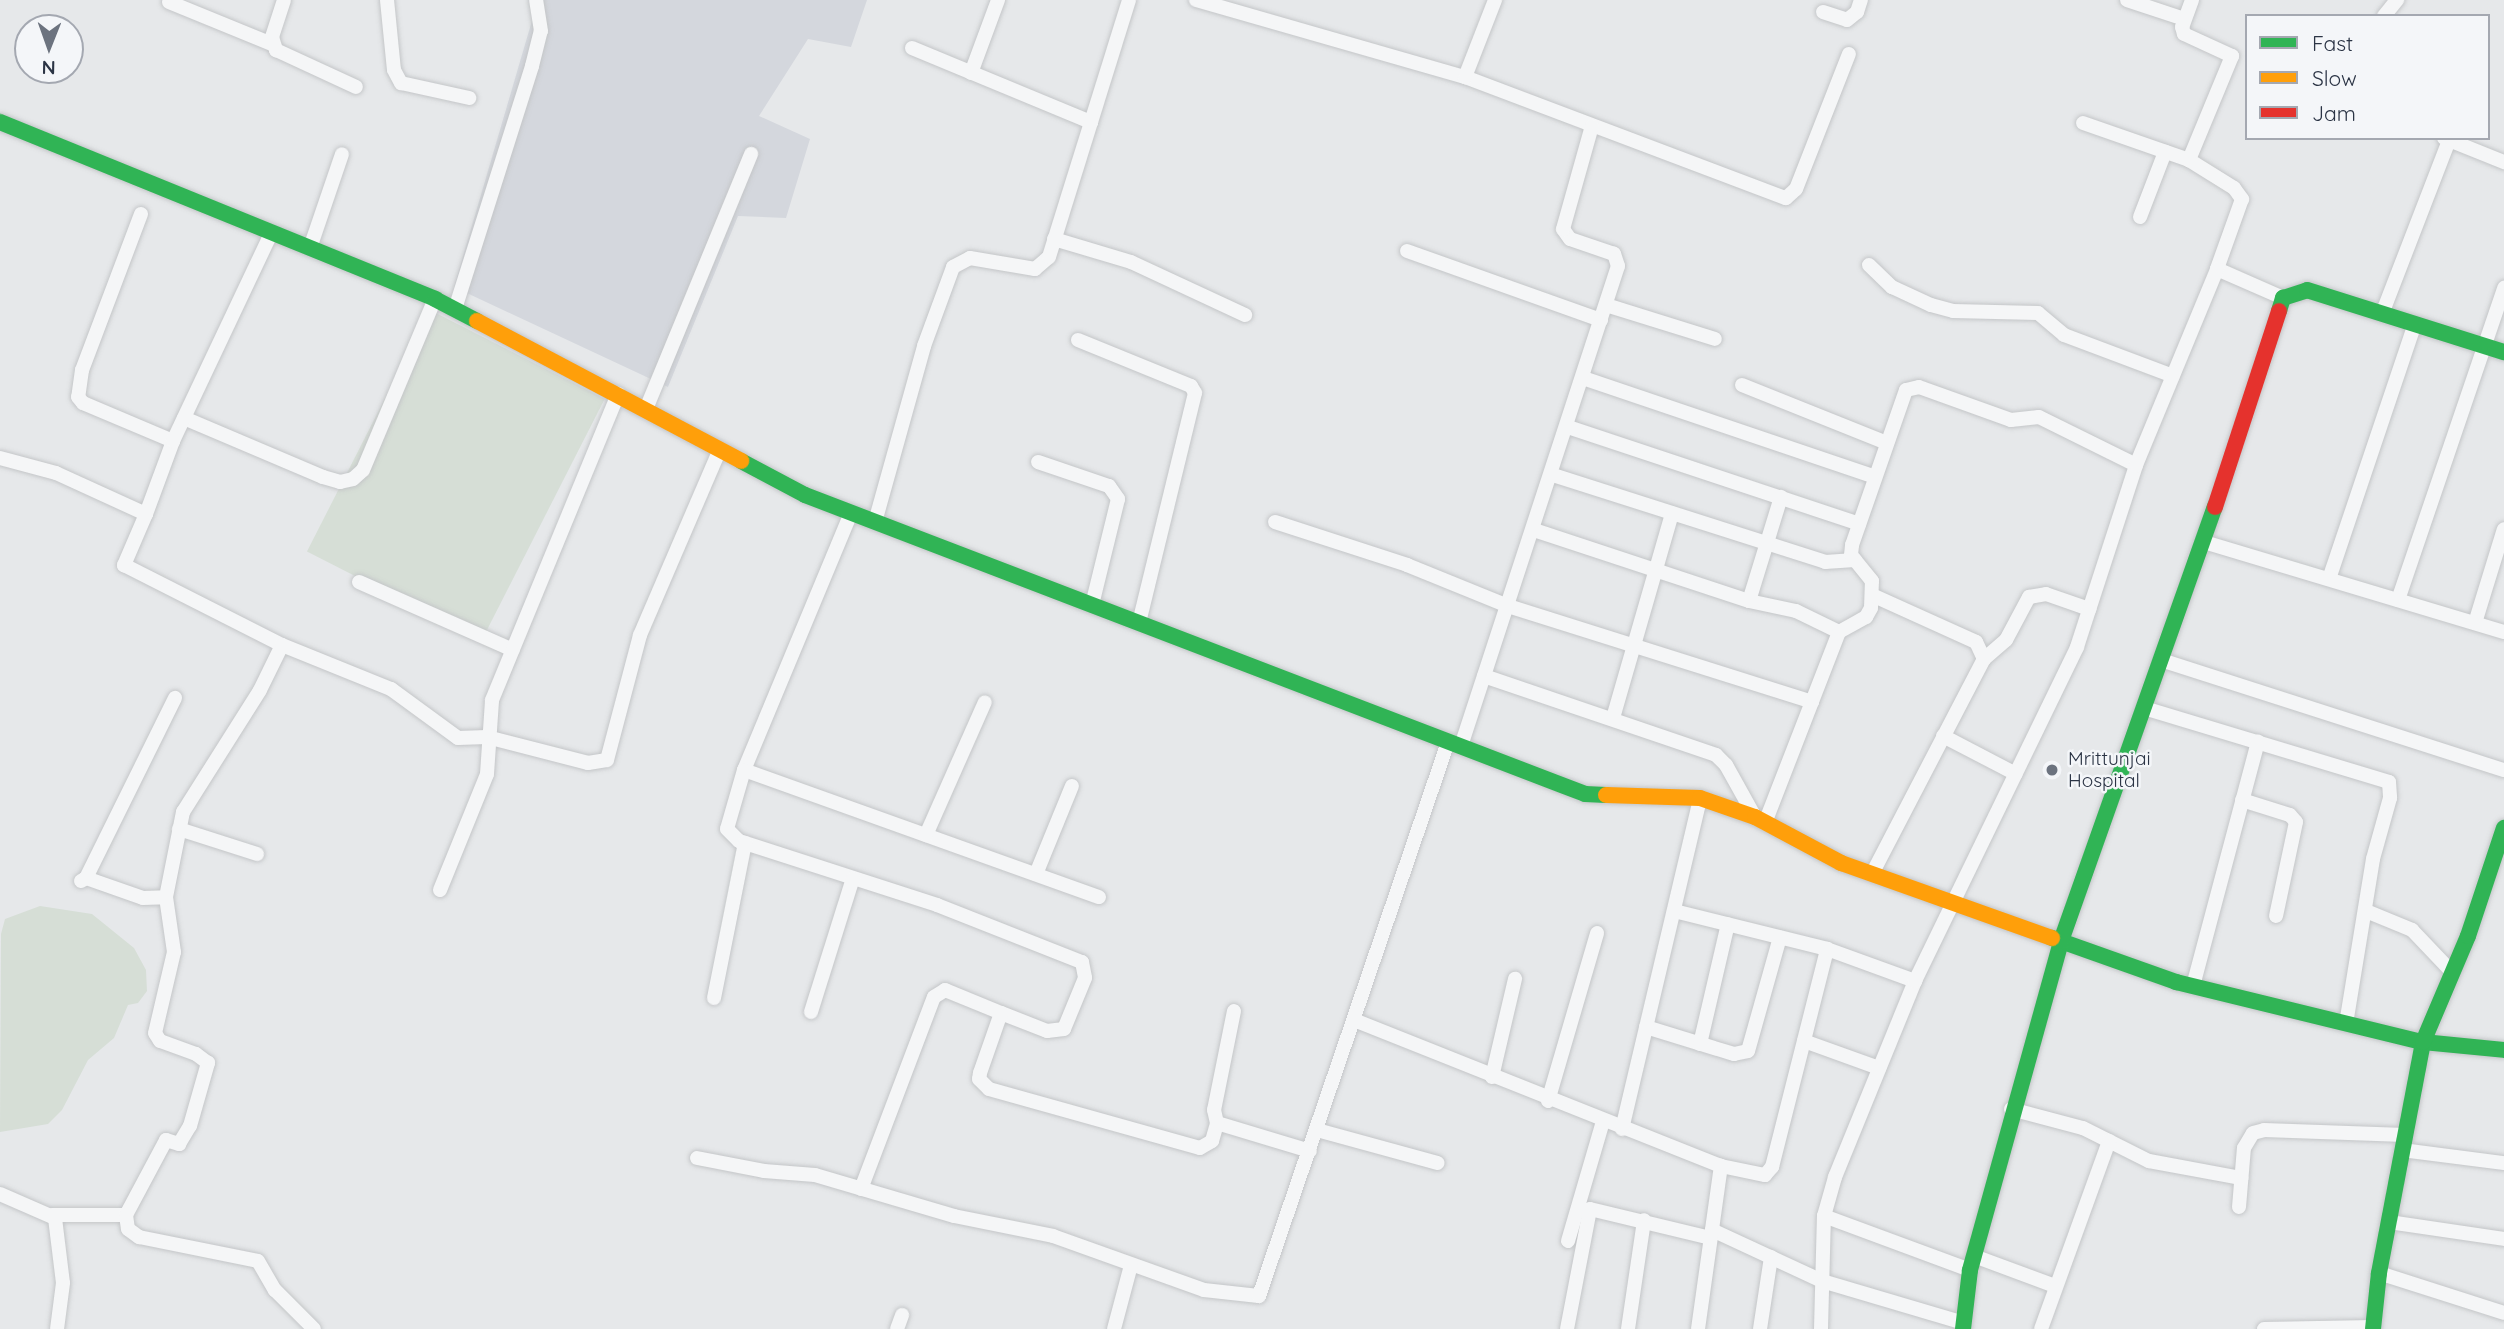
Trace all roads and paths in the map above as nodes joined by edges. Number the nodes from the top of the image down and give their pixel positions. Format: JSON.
{"nodes":[{"id":1,"x":284,"y":0,"type":"edge"},
{"id":2,"x":387,"y":0,"type":"edge"},
{"id":3,"x":536,"y":0,"type":"edge"},
{"id":4,"x":998,"y":0,"type":"edge"},
{"id":5,"x":1129,"y":0,"type":"edge"},
{"id":6,"x":1196,"y":0,"type":"edge"},
{"id":7,"x":1495,"y":0,"type":"edge"},
{"id":8,"x":1861,"y":0,"type":"edge"},
{"id":9,"x":2127,"y":0,"type":"edge"},
{"id":10,"x":2192,"y":0,"type":"edge"},
{"id":11,"x":2397,"y":0,"type":"edge"},
{"id":12,"x":169,"y":2,"type":"edge"},
{"id":13,"x":1823,"y":12,"type":"dead end"},
{"id":14,"x":2386,"y":14,"type":"edge"},
{"id":15,"x":2184,"y":19,"type":"junction"},
{"id":16,"x":272,"y":44,"type":"junction"},
{"id":17,"x":912,"y":48,"type":"dead end"},
{"id":18,"x":1849,"y":54,"type":"dead end"},
{"id":19,"x":2232,"y":56,"type":"junction"},
{"id":20,"x":2245,"y":60,"type":"edge"},
{"id":21,"x":971,"y":73,"type":"junction"},
{"id":22,"x":1465,"y":77,"type":"junction"},
{"id":23,"x":356,"y":87,"type":"dead end"},
{"id":24,"x":469,"y":97,"type":"dead end"},
{"id":25,"x":0,"y":122,"type":"edge"},
{"id":26,"x":1091,"y":122,"type":"junction"},
{"id":27,"x":2083,"y":123,"type":"dead end"},
{"id":28,"x":1592,"y":125,"type":"junction"},
{"id":29,"x":2447,"y":140,"type":"edge"},
{"id":30,"x":2449,"y":140,"type":"edge"},
{"id":31,"x":2165,"y":152,"type":"junction"},
{"id":32,"x":342,"y":154,"type":"dead end"},
{"id":33,"x":751,"y":154,"type":"dead end"},
{"id":34,"x":2189,"y":160,"type":"junction"},
{"id":35,"x":2504,"y":162,"type":"edge"},
{"id":36,"x":141,"y":214,"type":"dead end"},
{"id":37,"x":2140,"y":217,"type":"dead end"},
{"id":38,"x":272,"y":232,"type":"junction"},
{"id":39,"x":1055,"y":239,"type":"junction"},
{"id":40,"x":310,"y":248,"type":"junction"},
{"id":41,"x":1407,"y":251,"type":"dead end"},
{"id":42,"x":1869,"y":265,"type":"dead end"},
{"id":43,"x":2217,"y":269,"type":"junction"},
{"id":44,"x":2504,"y":288,"type":"edge"},
{"id":45,"x":2283,"y":298,"type":"junction"},
{"id":46,"x":435,"y":299,"type":"junction"},
{"id":47,"x":1606,"y":305,"type":"junction"},
{"id":48,"x":455,"y":309,"type":"junction"},
{"id":49,"x":2382,"y":314,"type":"junction"},
{"id":50,"x":1245,"y":315,"type":"dead end"},
{"id":51,"x":1601,"y":320,"type":"junction"},
{"id":52,"x":2415,"y":324,"type":"junction"},
{"id":53,"x":1715,"y":339,"type":"dead end"},
{"id":54,"x":1078,"y":340,"type":"dead end"},
{"id":55,"x":2484,"y":346,"type":"junction"},
{"id":56,"x":2504,"y":352,"type":"edge"},
{"id":57,"x":2173,"y":376,"type":"junction"},
{"id":58,"x":1583,"y":378,"type":"junction"},
{"id":59,"x":1742,"y":385,"type":"dead end"},
{"id":60,"x":618,"y":394,"type":"junction"},
{"id":61,"x":646,"y":409,"type":"junction"},
{"id":62,"x":184,"y":418,"type":"junction"},
{"id":63,"x":1568,"y":427,"type":"junction"},
{"id":64,"x":173,"y":441,"type":"junction"},
{"id":65,"x":1886,"y":443,"type":"junction"},
{"id":66,"x":720,"y":449,"type":"junction"},
{"id":67,"x":0,"y":458,"type":"edge"},
{"id":68,"x":1038,"y":462,"type":"dead end"},
{"id":69,"x":2136,"y":465,"type":"junction"},
{"id":70,"x":1553,"y":475,"type":"junction"},
{"id":71,"x":1875,"y":477,"type":"junction"},
{"id":72,"x":1780,"y":497,"type":"junction"},
{"id":73,"x":851,"y":513,"type":"junction"},
{"id":74,"x":1672,"y":513,"type":"junction"},
{"id":75,"x":146,"y":514,"type":"junction"},
{"id":76,"x":875,"y":522,"type":"junction"},
{"id":77,"x":1275,"y":522,"type":"dead end"},
{"id":78,"x":1859,"y":524,"type":"junction"},
{"id":79,"x":2504,"y":529,"type":"edge"},
{"id":80,"x":1534,"y":530,"type":"junction"},
{"id":81,"x":2204,"y":542,"type":"junction"},
{"id":82,"x":1767,"y":543,"type":"junction"},
{"id":83,"x":1855,"y":560,"type":"junction"},
{"id":84,"x":1656,"y":570,"type":"junction"},
{"id":85,"x":2329,"y":579,"type":"junction"},
{"id":86,"x":359,"y":582,"type":"dead end"},
{"id":87,"x":1874,"y":596,"type":"junction"},
{"id":88,"x":2398,"y":600,"type":"junction"},
{"id":89,"x":1749,"y":601,"type":"junction"},
{"id":90,"x":1092,"y":605,"type":"junction"},
{"id":91,"x":1508,"y":606,"type":"junction"},
{"id":92,"x":2089,"y":609,"type":"junction"},
{"id":93,"x":1139,"y":623,"type":"junction"},
{"id":94,"x":2475,"y":623,"type":"junction"},
{"id":95,"x":1839,"y":632,"type":"junction"},
{"id":96,"x":2504,"y":632,"type":"edge"},
{"id":97,"x":282,"y":645,"type":"junction"},
{"id":98,"x":1634,"y":645,"type":"junction"},
{"id":99,"x":513,"y":650,"type":"junction"},
{"id":100,"x":1984,"y":659,"type":"junction"},
{"id":101,"x":2161,"y":660,"type":"junction"},
{"id":102,"x":1484,"y":676,"type":"junction"},
{"id":103,"x":175,"y":698,"type":"dead end"},
{"id":104,"x":985,"y":702,"type":"dead end"},
{"id":105,"x":1812,"y":702,"type":"junction"},
{"id":106,"x":2144,"y":708,"type":"junction"},
{"id":107,"x":1613,"y":718,"type":"junction"},
{"id":108,"x":1943,"y":736,"type":"junction"},
{"id":109,"x":487,"y":737,"type":"junction"},
{"id":110,"x":2258,"y":741,"type":"junction"},
{"id":111,"x":1455,"y":744,"type":"junction"},
{"id":112,"x":744,"y":770,"type":"junction"},
{"id":113,"x":2504,"y":770,"type":"edge"},
{"id":114,"x":2017,"y":774,"type":"junction"},
{"id":115,"x":1072,"y":786,"type":"dead end"},
{"id":116,"x":1700,"y":798,"type":"junction"},
{"id":117,"x":2242,"y":800,"type":"junction"},
{"id":118,"x":1760,"y":820,"type":"junction"},
{"id":119,"x":2504,"y":828,"type":"edge"},
{"id":120,"x":179,"y":829,"type":"junction"},
{"id":121,"x":926,"y":835,"type":"junction"},
{"id":122,"x":745,"y":843,"type":"junction"},
{"id":123,"x":257,"y":854,"type":"dead end"},
{"id":124,"x":1035,"y":874,"type":"junction"},
{"id":125,"x":1872,"y":874,"type":"junction"},
{"id":126,"x":853,"y":878,"type":"junction"},
{"id":127,"x":440,"y":890,"type":"dead end"},
{"id":128,"x":166,"y":897,"type":"junction"},
{"id":129,"x":1099,"y":897,"type":"dead end"},
{"id":130,"x":1954,"y":903,"type":"junction"},
{"id":131,"x":1674,"y":911,"type":"junction"},
{"id":132,"x":2366,"y":911,"type":"junction"},
{"id":133,"x":2276,"y":916,"type":"dead end"},
{"id":134,"x":1728,"y":924,"type":"junction"},
{"id":135,"x":1597,"y":933,"type":"dead end"},
{"id":136,"x":1780,"y":937,"type":"junction"},
{"id":137,"x":2060,"y":941,"type":"junction"},
{"id":138,"x":1827,"y":949,"type":"junction"},
{"id":139,"x":2452,"y":973,"type":"junction"},
{"id":140,"x":1515,"y":979,"type":"dead end"},
{"id":141,"x":1915,"y":981,"type":"junction"},
{"id":142,"x":2193,"y":986,"type":"junction"},
{"id":143,"x":714,"y":998,"type":"dead end"},
{"id":144,"x":811,"y":1012,"type":"dead end"},
{"id":145,"x":1234,"y":1012,"type":"dead end"},
{"id":146,"x":1001,"y":1013,"type":"junction"},
{"id":147,"x":1354,"y":1020,"type":"junction"},
{"id":148,"x":2346,"y":1023,"type":"junction"},
{"id":149,"x":1646,"y":1027,"type":"junction"},
{"id":150,"x":1804,"y":1041,"type":"junction"},
{"id":151,"x":2423,"y":1042,"type":"junction"},
{"id":152,"x":1700,"y":1044,"type":"junction"},
{"id":153,"x":2504,"y":1050,"type":"edge"},
{"id":154,"x":1879,"y":1068,"type":"junction"},
{"id":155,"x":1492,"y":1077,"type":"junction"},
{"id":156,"x":1548,"y":1101,"type":"junction"},
{"id":157,"x":2011,"y":1109,"type":"junction"},
{"id":158,"x":1603,"y":1121,"type":"junction"},
{"id":159,"x":1217,"y":1123,"type":"junction"},
{"id":160,"x":1622,"y":1129,"type":"junction"},
{"id":161,"x":1317,"y":1130,"type":"junction"},
{"id":162,"x":2109,"y":1141,"type":"junction"},
{"id":163,"x":2404,"y":1143,"type":"junction"},
{"id":164,"x":1310,"y":1151,"type":"junction"},
{"id":165,"x":697,"y":1158,"type":"dead end"},
{"id":166,"x":1438,"y":1163,"type":"dead end"},
{"id":167,"x":2504,"y":1163,"type":"edge"},
{"id":168,"x":1721,"y":1166,"type":"junction"},
{"id":169,"x":2241,"y":1178,"type":"junction"},
{"id":170,"x":861,"y":1189,"type":"junction"},
{"id":171,"x":0,"y":1194,"type":"edge"},
{"id":172,"x":2239,"y":1207,"type":"dead end"},
{"id":173,"x":1584,"y":1208,"type":"junction"},
{"id":174,"x":52,"y":1215,"type":"junction"},
{"id":175,"x":126,"y":1215,"type":"junction"},
{"id":176,"x":1824,"y":1216,"type":"junction"},
{"id":177,"x":1644,"y":1220,"type":"junction"},
{"id":178,"x":2389,"y":1222,"type":"junction"},
{"id":179,"x":1711,"y":1234,"type":"junction"},
{"id":180,"x":2504,"y":1239,"type":"edge"},
{"id":181,"x":1568,"y":1241,"type":"dead end"},
{"id":182,"x":1771,"y":1257,"type":"junction"},
{"id":183,"x":1972,"y":1263,"type":"junction"},
{"id":184,"x":1131,"y":1265,"type":"junction"},
{"id":185,"x":2379,"y":1273,"type":"junction"},
{"id":186,"x":1822,"y":1281,"type":"junction"},
{"id":187,"x":2055,"y":1286,"type":"junction"},
{"id":188,"x":2504,"y":1313,"type":"edge"},
{"id":189,"x":1964,"y":1326,"type":"edge"},
{"id":190,"x":2044,"y":1327,"type":"edge"},
{"id":191,"x":2373,"y":1328,"type":"edge"},
{"id":192,"x":57,"y":1329,"type":"edge"},
{"id":193,"x":314,"y":1329,"type":"edge"},
{"id":194,"x":1114,"y":1329,"type":"edge"},
{"id":195,"x":1567,"y":1329,"type":"edge"},
{"id":196,"x":1628,"y":1329,"type":"edge"},
{"id":197,"x":1698,"y":1329,"type":"edge"},
{"id":198,"x":1760,"y":1329,"type":"edge"},
{"id":199,"x":1821,"y":1329,"type":"edge"},
{"id":200,"x":2264,"y":1329,"type":"edge"}],
"edges":[{"from":1,"to":16,"type":"street"},
{"from":2,"to":24,"type":"street"},
{"from":3,"to":48,"type":"street"},
{"from":4,"to":21,"type":"street"},
{"from":5,"to":26,"type":"street"},
{"from":6,"to":22,"type":"street"},
{"from":7,"to":22,"type":"street"},
{"from":8,"to":13,"type":"street"},
{"from":9,"to":15,"type":"street"},
{"from":10,"to":15,"type":"street"},
{"from":11,"to":14,"type":"street"},
{"from":12,"to":16,"type":"street"},
{"from":15,"to":19,"type":"street"},
{"from":16,"to":23,"type":"street"},
{"from":17,"to":21,"type":"street"},
{"from":18,"to":28,"type":"street"},
{"from":19,"to":20,"type":"street"},
{"from":19,"to":34,"type":"street"},
{"from":21,"to":26,"type":"street"},
{"from":22,"to":28,"type":"street"},
{"from":25,"to":38,"type":"street"},
{"from":26,"to":39,"type":"street"},
{"from":27,"to":31,"type":"street"},
{"from":28,"to":47,"type":"street"},
{"from":29,"to":49,"type":"street"},
{"from":30,"to":35,"type":"street"},
{"from":31,"to":34,"type":"street"},
{"from":31,"to":37,"type":"street"},
{"from":32,"to":40,"type":"street"},
{"from":33,"to":61,"type":"street"},
{"from":34,"to":43,"type":"street"},
{"from":36,"to":64,"type":"street"},
{"from":38,"to":40,"type":"street"},
{"from":38,"to":62,"type":"street"},
{"from":39,"to":50,"type":"street"},
{"from":39,"to":76,"type":"street"},
{"from":40,"to":46,"type":"street"},
{"from":41,"to":51,"type":"street"},
{"from":42,"to":57,"type":"street"},
{"from":43,"to":45,"type":"street"},
{"from":43,"to":57,"type":"street"},
{"from":44,"to":55,"type":"street"},
{"from":45,"to":49,"type":"street"},
{"from":45,"to":81,"type":"street"},
{"from":46,"to":48,"type":"street"},
{"from":46,"to":62,"type":"street"},
{"from":47,"to":51,"type":"street"},
{"from":47,"to":53,"type":"street"},
{"from":48,"to":60,"type":"street"},
{"from":49,"to":52,"type":"street"},
{"from":51,"to":58,"type":"street"},
{"from":52,"to":55,"type":"street"},
{"from":52,"to":85,"type":"street"},
{"from":54,"to":93,"type":"street"},
{"from":55,"to":56,"type":"street"},
{"from":55,"to":88,"type":"street"},
{"from":57,"to":69,"type":"street"},
{"from":58,"to":63,"type":"street"},
{"from":58,"to":71,"type":"street"},
{"from":59,"to":65,"type":"street"},
{"from":60,"to":61,"type":"street"},
{"from":60,"to":99,"type":"street"},
{"from":61,"to":66,"type":"street"},
{"from":62,"to":64,"type":"street"},
{"from":63,"to":70,"type":"street"},
{"from":63,"to":72,"type":"street"},
{"from":64,"to":75,"type":"street"},
{"from":65,"to":69,"type":"street"},
{"from":65,"to":71,"type":"street"},
{"from":66,"to":73,"type":"street"},
{"from":66,"to":109,"type":"street"},
{"from":67,"to":75,"type":"street"},
{"from":68,"to":90,"type":"street"},
{"from":69,"to":92,"type":"street"},
{"from":70,"to":74,"type":"street"},
{"from":70,"to":80,"type":"street"},
{"from":71,"to":78,"type":"street"},
{"from":72,"to":78,"type":"street"},
{"from":72,"to":82,"type":"street"},
{"from":73,"to":76,"type":"street"},
{"from":73,"to":112,"type":"street"},
{"from":74,"to":82,"type":"street"},
{"from":74,"to":84,"type":"street"},
{"from":75,"to":97,"type":"street"},
{"from":76,"to":90,"type":"street"},
{"from":77,"to":91,"type":"street"},
{"from":78,"to":83,"type":"street"},
{"from":79,"to":94,"type":"street"},
{"from":80,"to":84,"type":"street"},
{"from":80,"to":91,"type":"street"},
{"from":81,"to":85,"type":"street"},
{"from":81,"to":101,"type":"street"},
{"from":82,"to":83,"type":"street"},
{"from":82,"to":89,"type":"street"},
{"from":83,"to":87,"type":"street"},
{"from":84,"to":89,"type":"street"},
{"from":84,"to":98,"type":"street"},
{"from":85,"to":88,"type":"street"},
{"from":86,"to":99,"type":"street"},
{"from":87,"to":95,"type":"street"},
{"from":87,"to":100,"type":"street"},
{"from":88,"to":94,"type":"street"},
{"from":89,"to":95,"type":"street"},
{"from":90,"to":93,"type":"street"},
{"from":91,"to":98,"type":"street"},
{"from":91,"to":102,"type":"street"},
{"from":92,"to":100,"type":"street"},
{"from":92,"to":114,"type":"street"},
{"from":93,"to":111,"type":"street"},
{"from":94,"to":96,"type":"street"},
{"from":95,"to":105,"type":"street"},
{"from":97,"to":109,"type":"street"},
{"from":97,"to":120,"type":"street"},
{"from":98,"to":105,"type":"street"},
{"from":98,"to":107,"type":"street"},
{"from":99,"to":109,"type":"street"},
{"from":100,"to":108,"type":"street"},
{"from":101,"to":106,"type":"street"},
{"from":101,"to":113,"type":"street"},
{"from":102,"to":107,"type":"street"},
{"from":102,"to":111,"type":"street"},
{"from":103,"to":128,"type":"street"},
{"from":104,"to":121,"type":"street"},
{"from":105,"to":118,"type":"street"},
{"from":106,"to":110,"type":"street"},
{"from":106,"to":137,"type":"street"},
{"from":107,"to":118,"type":"street"},
{"from":108,"to":114,"type":"street"},
{"from":108,"to":125,"type":"street"},
{"from":109,"to":127,"type":"street"},
{"from":110,"to":117,"type":"street"},
{"from":110,"to":132,"type":"street"},
{"from":111,"to":116,"type":"street"},
{"from":111,"to":147,"type":"street"},
{"from":112,"to":121,"type":"street"},
{"from":112,"to":122,"type":"street"},
{"from":114,"to":130,"type":"street"},
{"from":115,"to":124,"type":"street"},
{"from":116,"to":118,"type":"street"},
{"from":116,"to":131,"type":"street"},
{"from":117,"to":133,"type":"street"},
{"from":117,"to":142,"type":"street"},
{"from":118,"to":125,"type":"street"},
{"from":119,"to":139,"type":"street"},
{"from":120,"to":123,"type":"street"},
{"from":120,"to":128,"type":"street"},
{"from":121,"to":124,"type":"street"},
{"from":122,"to":126,"type":"street"},
{"from":122,"to":143,"type":"street"},
{"from":124,"to":129,"type":"street"},
{"from":125,"to":130,"type":"street"},
{"from":126,"to":144,"type":"street"},
{"from":126,"to":146,"type":"street"},
{"from":128,"to":175,"type":"street"},
{"from":130,"to":137,"type":"street"},
{"from":130,"to":141,"type":"street"},
{"from":131,"to":134,"type":"street"},
{"from":131,"to":149,"type":"street"},
{"from":132,"to":139,"type":"street"},
{"from":132,"to":148,"type":"street"},
{"from":134,"to":136,"type":"street"},
{"from":134,"to":152,"type":"street"},
{"from":135,"to":156,"type":"street"},
{"from":136,"to":138,"type":"street"},
{"from":136,"to":152,"type":"street"},
{"from":137,"to":142,"type":"street"},
{"from":137,"to":157,"type":"street"},
{"from":138,"to":141,"type":"street"},
{"from":138,"to":150,"type":"street"},
{"from":139,"to":151,"type":"street"},
{"from":140,"to":155,"type":"street"},
{"from":141,"to":154,"type":"street"},
{"from":142,"to":148,"type":"street"},
{"from":145,"to":159,"type":"street"},
{"from":146,"to":159,"type":"street"},
{"from":146,"to":170,"type":"street"},
{"from":147,"to":155,"type":"street"},
{"from":147,"to":161,"type":"street"},
{"from":148,"to":151,"type":"street"},
{"from":149,"to":152,"type":"street"},
{"from":149,"to":160,"type":"street"},
{"from":150,"to":154,"type":"street"},
{"from":150,"to":168,"type":"street"},
{"from":151,"to":153,"type":"street"},
{"from":151,"to":163,"type":"street"},
{"from":154,"to":176,"type":"street"},
{"from":155,"to":156,"type":"street"},
{"from":156,"to":158,"type":"street"},
{"from":157,"to":162,"type":"street"},
{"from":157,"to":183,"type":"street"},
{"from":158,"to":160,"type":"street"},
{"from":158,"to":173,"type":"street"},
{"from":159,"to":164,"type":"street"},
{"from":160,"to":168,"type":"street"},
{"from":161,"to":164,"type":"street"},
{"from":161,"to":166,"type":"street"},
{"from":162,"to":169,"type":"street"},
{"from":162,"to":187,"type":"street"},
{"from":163,"to":167,"type":"street"},
{"from":163,"to":169,"type":"street"},
{"from":163,"to":178,"type":"street"},
{"from":164,"to":184,"type":"street"},
{"from":165,"to":170,"type":"street"},
{"from":168,"to":179,"type":"street"},
{"from":169,"to":172,"type":"street"},
{"from":170,"to":184,"type":"street"},
{"from":171,"to":174,"type":"street"},
{"from":173,"to":177,"type":"street"},
{"from":173,"to":181,"type":"street"},
{"from":173,"to":195,"type":"street"},
{"from":174,"to":175,"type":"street"},
{"from":174,"to":192,"type":"street"},
{"from":175,"to":193,"type":"street"},
{"from":176,"to":183,"type":"street"},
{"from":176,"to":186,"type":"street"},
{"from":177,"to":179,"type":"street"},
{"from":177,"to":196,"type":"street"},
{"from":178,"to":180,"type":"street"},
{"from":178,"to":185,"type":"street"},
{"from":179,"to":182,"type":"street"},
{"from":179,"to":197,"type":"street"},
{"from":182,"to":186,"type":"street"},
{"from":182,"to":198,"type":"street"},
{"from":183,"to":187,"type":"street"},
{"from":183,"to":189,"type":"street"},
{"from":184,"to":194,"type":"street"},
{"from":185,"to":188,"type":"street"},
{"from":185,"to":191,"type":"street"},
{"from":186,"to":189,"type":"street"},
{"from":186,"to":199,"type":"street"},
{"from":187,"to":190,"type":"street"},
{"from":191,"to":200,"type":"street"}]}
